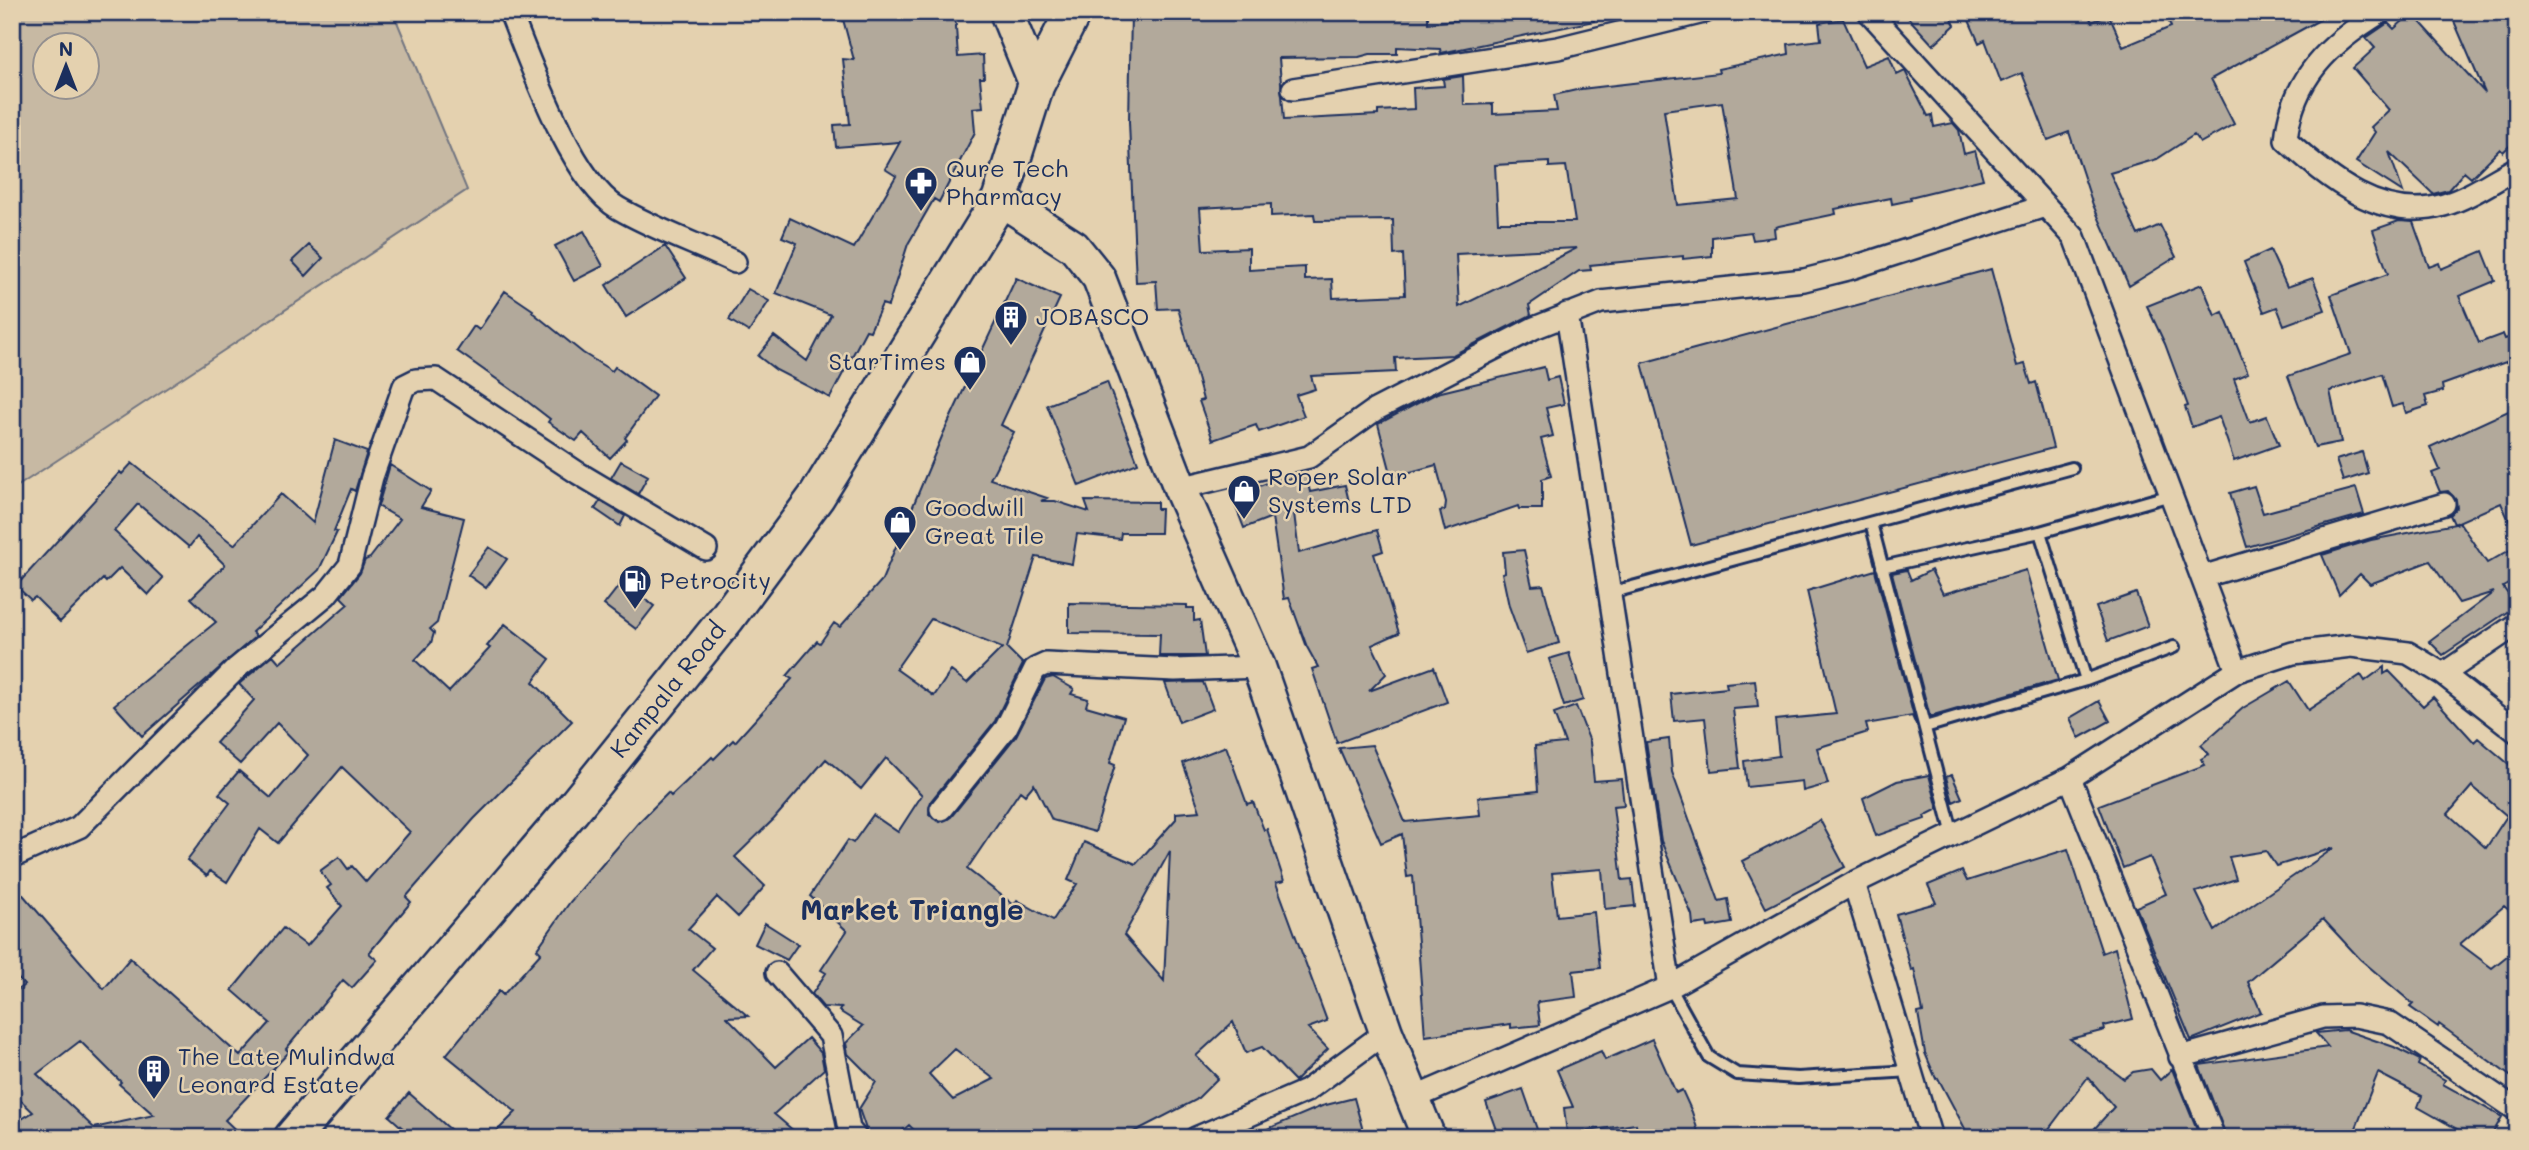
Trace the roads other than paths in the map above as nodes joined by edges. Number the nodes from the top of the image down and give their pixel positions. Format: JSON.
{"nodes":[{"id":1,"x":510,"y":12,"type":"edge"},
{"id":2,"x":1006,"y":12,"type":"edge"},
{"id":3,"x":1073,"y":12,"type":"edge"},
{"id":4,"x":1704,"y":12,"type":"edge"},
{"id":5,"x":1868,"y":12,"type":"edge"},
{"id":6,"x":2381,"y":12,"type":"edge"},
{"id":7,"x":1037,"y":85,"type":"junction"},
{"id":8,"x":1293,"y":89,"type":"dead end"},
{"id":9,"x":2517,"y":168,"type":"edge"},
{"id":10,"x":1000,"y":199,"type":"junction"},
{"id":11,"x":2045,"y":206,"type":"junction"},
{"id":12,"x":735,"y":262,"type":"dead end"},
{"id":13,"x":1567,"y":314,"type":"junction"},
{"id":14,"x":2072,"y":468,"type":"dead end"},
{"id":15,"x":1181,"y":488,"type":"junction"},
{"id":16,"x":2171,"y":495,"type":"junction"},
{"id":17,"x":2444,"y":504,"type":"dead end"},
{"id":18,"x":1871,"y":523,"type":"junction"},
{"id":19,"x":2040,"y":532,"type":"junction"},
{"id":20,"x":706,"y":549,"type":"dead end"},
{"id":21,"x":1882,"y":567,"type":"junction"},
{"id":22,"x":2202,"y":578,"type":"junction"},
{"id":23,"x":1611,"y":593,"type":"junction"},
{"id":24,"x":2517,"y":624,"type":"edge"},
{"id":25,"x":2174,"y":647,"type":"dead end"},
{"id":26,"x":1259,"y":667,"type":"junction"},
{"id":27,"x":2237,"y":671,"type":"junction"},
{"id":28,"x":2443,"y":674,"type":"junction"},
{"id":29,"x":2087,"y":680,"type":"junction"},
{"id":30,"x":1925,"y":727,"type":"junction"},
{"id":31,"x":2517,"y":732,"type":"edge"},
{"id":32,"x":2070,"y":778,"type":"junction"},
{"id":33,"x":941,"y":809,"type":"dead end"},
{"id":34,"x":1953,"y":835,"type":"junction"},
{"id":35,"x":12,"y":858,"type":"edge"},
{"id":36,"x":1854,"y":883,"type":"junction"},
{"id":37,"x":777,"y":973,"type":"dead end"},
{"id":38,"x":1670,"y":987,"type":"junction"},
{"id":39,"x":1385,"y":1032,"type":"junction"},
{"id":40,"x":2180,"y":1057,"type":"junction"},
{"id":41,"x":1910,"y":1070,"type":"junction"},
{"id":42,"x":1414,"y":1098,"type":"junction"},
{"id":43,"x":2517,"y":1111,"type":"edge"},
{"id":44,"x":292,"y":1138,"type":"edge"},
{"id":45,"x":856,"y":1138,"type":"edge"},
{"id":46,"x":1196,"y":1138,"type":"edge"},
{"id":47,"x":1429,"y":1138,"type":"edge"},
{"id":48,"x":1931,"y":1138,"type":"edge"},
{"id":49,"x":2214,"y":1138,"type":"edge"}],
"edges":[{"from":1,"to":12,"type":"street"},
{"from":2,"to":7,"type":"street"},
{"from":3,"to":7,"type":"main road","name":"Kampala Road"},
{"from":4,"to":8,"type":"street"},
{"from":5,"to":11,"type":"street"},
{"from":6,"to":9,"type":"street"},
{"from":7,"to":10,"type":"main road","name":"Kampala Road"},
{"from":10,"to":15,"type":"street"},
{"from":10,"to":44,"type":"main road","name":"Kampala Road"},
{"from":11,"to":13,"type":"street"},
{"from":11,"to":16,"type":"street"},
{"from":13,"to":15,"type":"street"},
{"from":13,"to":23,"type":"street"},
{"from":14,"to":18,"type":"lane"},
{"from":15,"to":26,"type":"street"},
{"from":16,"to":19,"type":"lane"},
{"from":16,"to":22,"type":"street"},
{"from":17,"to":22,"type":"street"},
{"from":18,"to":21,"type":"lane"},
{"from":18,"to":23,"type":"lane"},
{"from":19,"to":21,"type":"lane"},
{"from":19,"to":29,"type":"lane"},
{"from":20,"to":35,"type":"street"},
{"from":21,"to":30,"type":"lane"},
{"from":22,"to":27,"type":"street"},
{"from":23,"to":38,"type":"street"},
{"from":24,"to":28,"type":"street"},
{"from":25,"to":29,"type":"lane"},
{"from":26,"to":33,"type":"street"},
{"from":26,"to":39,"type":"street"},
{"from":27,"to":28,"type":"street"},
{"from":27,"to":32,"type":"street"},
{"from":28,"to":31,"type":"street"},
{"from":29,"to":30,"type":"lane"},
{"from":30,"to":34,"type":"lane"},
{"from":32,"to":34,"type":"street"},
{"from":32,"to":40,"type":"street"},
{"from":34,"to":36,"type":"street"},
{"from":36,"to":38,"type":"street"},
{"from":36,"to":41,"type":"street"},
{"from":37,"to":45,"type":"street"},
{"from":38,"to":41,"type":"lane"},
{"from":38,"to":42,"type":"street"},
{"from":39,"to":42,"type":"street"},
{"from":39,"to":46,"type":"street"},
{"from":40,"to":43,"type":"street"},
{"from":40,"to":49,"type":"street"},
{"from":41,"to":48,"type":"street"},
{"from":42,"to":47,"type":"street"}]}
